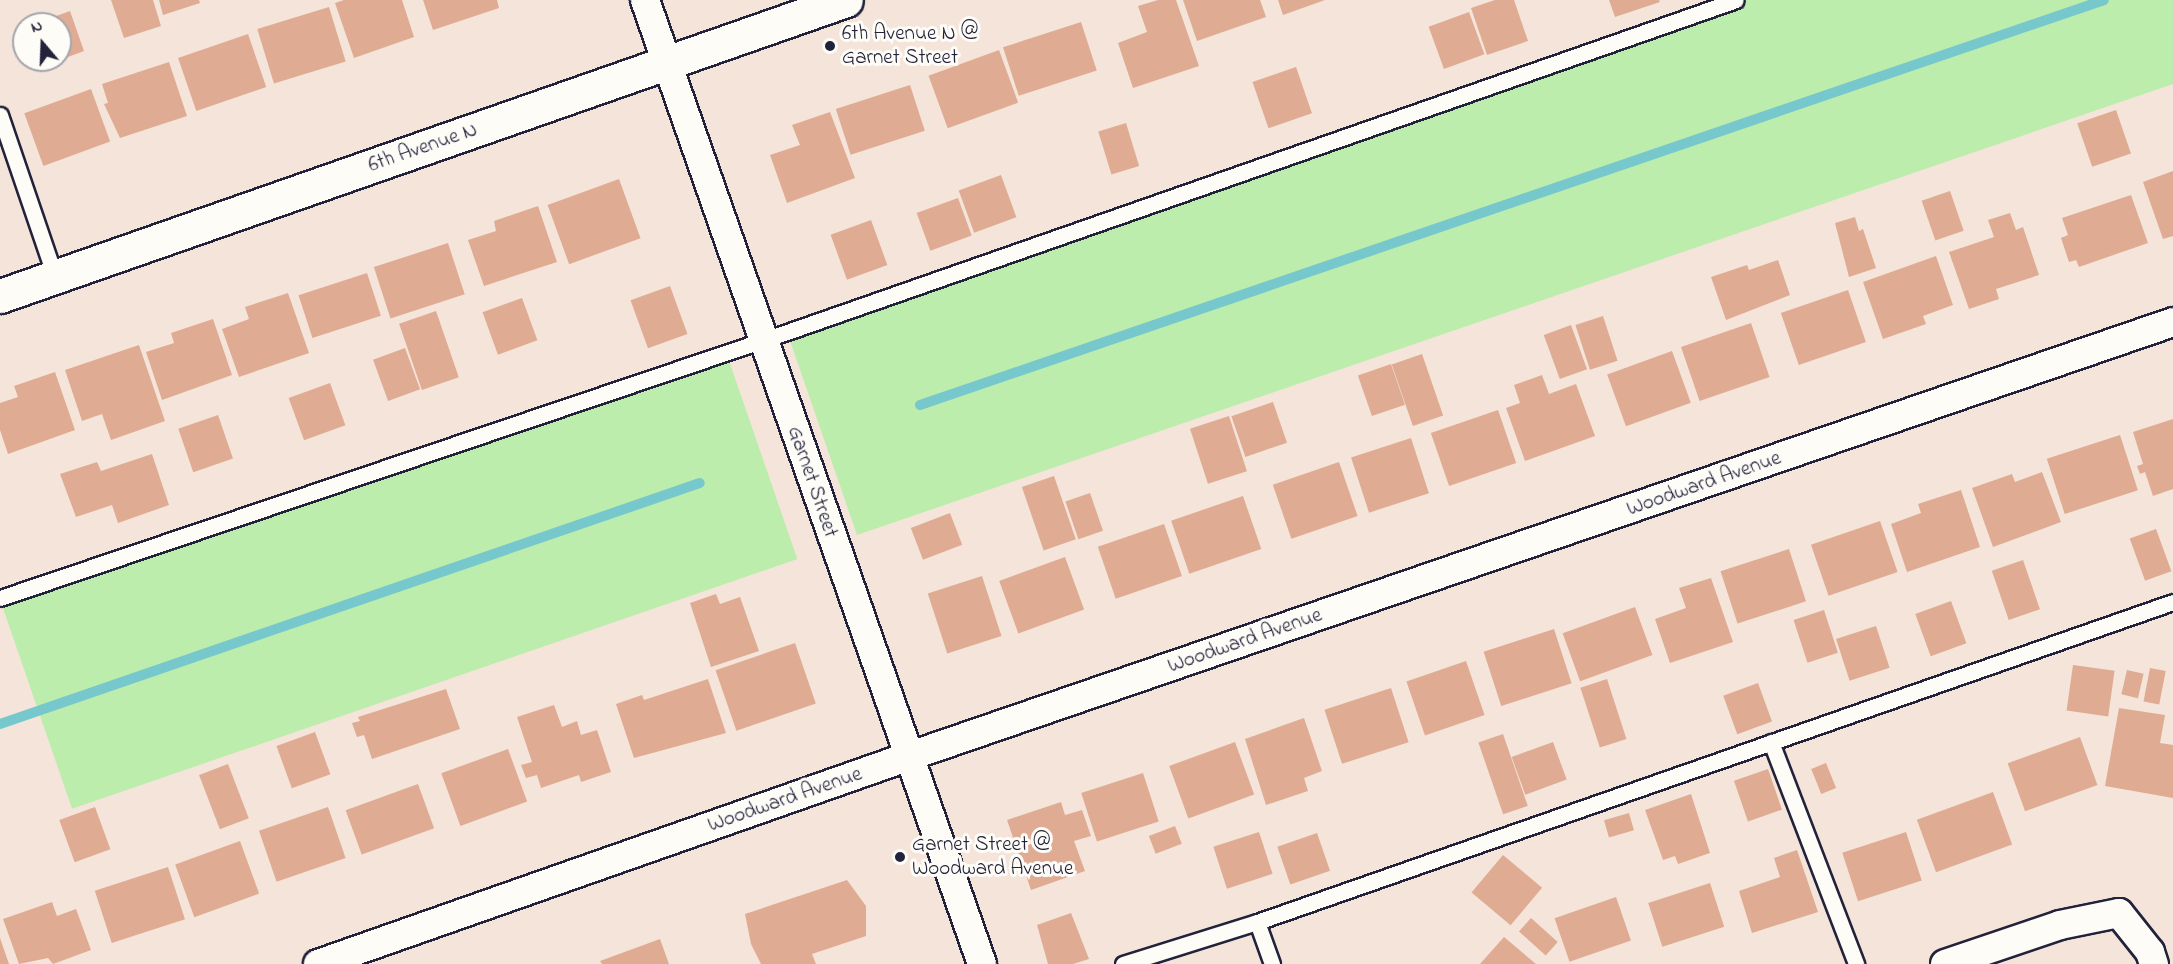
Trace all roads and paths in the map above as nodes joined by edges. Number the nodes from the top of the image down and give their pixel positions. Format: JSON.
{"nodes":[{"id":1,"x":645,"y":0,"type":"edge"},
{"id":2,"x":846,"y":0,"type":"edge"},
{"id":3,"x":1736,"y":0,"type":"edge"},
{"id":4,"x":667,"y":63,"type":"junction"},
{"id":5,"x":0,"y":115,"type":"edge"},
{"id":6,"x":55,"y":277,"type":"junction"},
{"id":7,"x":0,"y":296,"type":"edge"},
{"id":8,"x":2173,"y":322,"type":"edge"},
{"id":9,"x":762,"y":340,"type":"junction"},
{"id":10,"x":0,"y":598,"type":"edge"},
{"id":11,"x":2173,"y":602,"type":"edge"},
{"id":12,"x":1771,"y":742,"type":"junction"},
{"id":13,"x":910,"y":756,"type":"junction"},
{"id":14,"x":1257,"y":922,"type":"junction"},
{"id":15,"x":318,"y":964,"type":"edge"},
{"id":16,"x":982,"y":964,"type":"edge"},
{"id":17,"x":1123,"y":964,"type":"edge"},
{"id":18,"x":1272,"y":964,"type":"edge"},
{"id":19,"x":1856,"y":964,"type":"edge"},
{"id":20,"x":1945,"y":964,"type":"edge"},
{"id":21,"x":2154,"y":964,"type":"edge"}],
"edges":[{"from":1,"to":4,"type":"street","name":"Garnet Street"},
{"from":2,"to":4,"type":"street","name":"6th Avenue N"},
{"from":3,"to":9,"type":"lane"},
{"from":4,"to":6,"type":"street","name":"6th Avenue N"},
{"from":4,"to":9,"type":"street","name":"Garnet Street"},
{"from":5,"to":6,"type":"lane"},
{"from":6,"to":7,"type":"street","name":"6th Avenue N"},
{"from":8,"to":13,"type":"street","name":"Woodward Avenue"},
{"from":9,"to":10,"type":"lane"},
{"from":9,"to":13,"type":"street","name":"Garnet Street"},
{"from":11,"to":12,"type":"lane"},
{"from":12,"to":14,"type":"lane"},
{"from":12,"to":19,"type":"lane"},
{"from":13,"to":15,"type":"street","name":"Woodward Avenue"},
{"from":13,"to":16,"type":"street","name":"Garnet Street"},
{"from":14,"to":17,"type":"lane"},
{"from":14,"to":18,"type":"lane"},
{"from":20,"to":21,"type":"street"}]}
